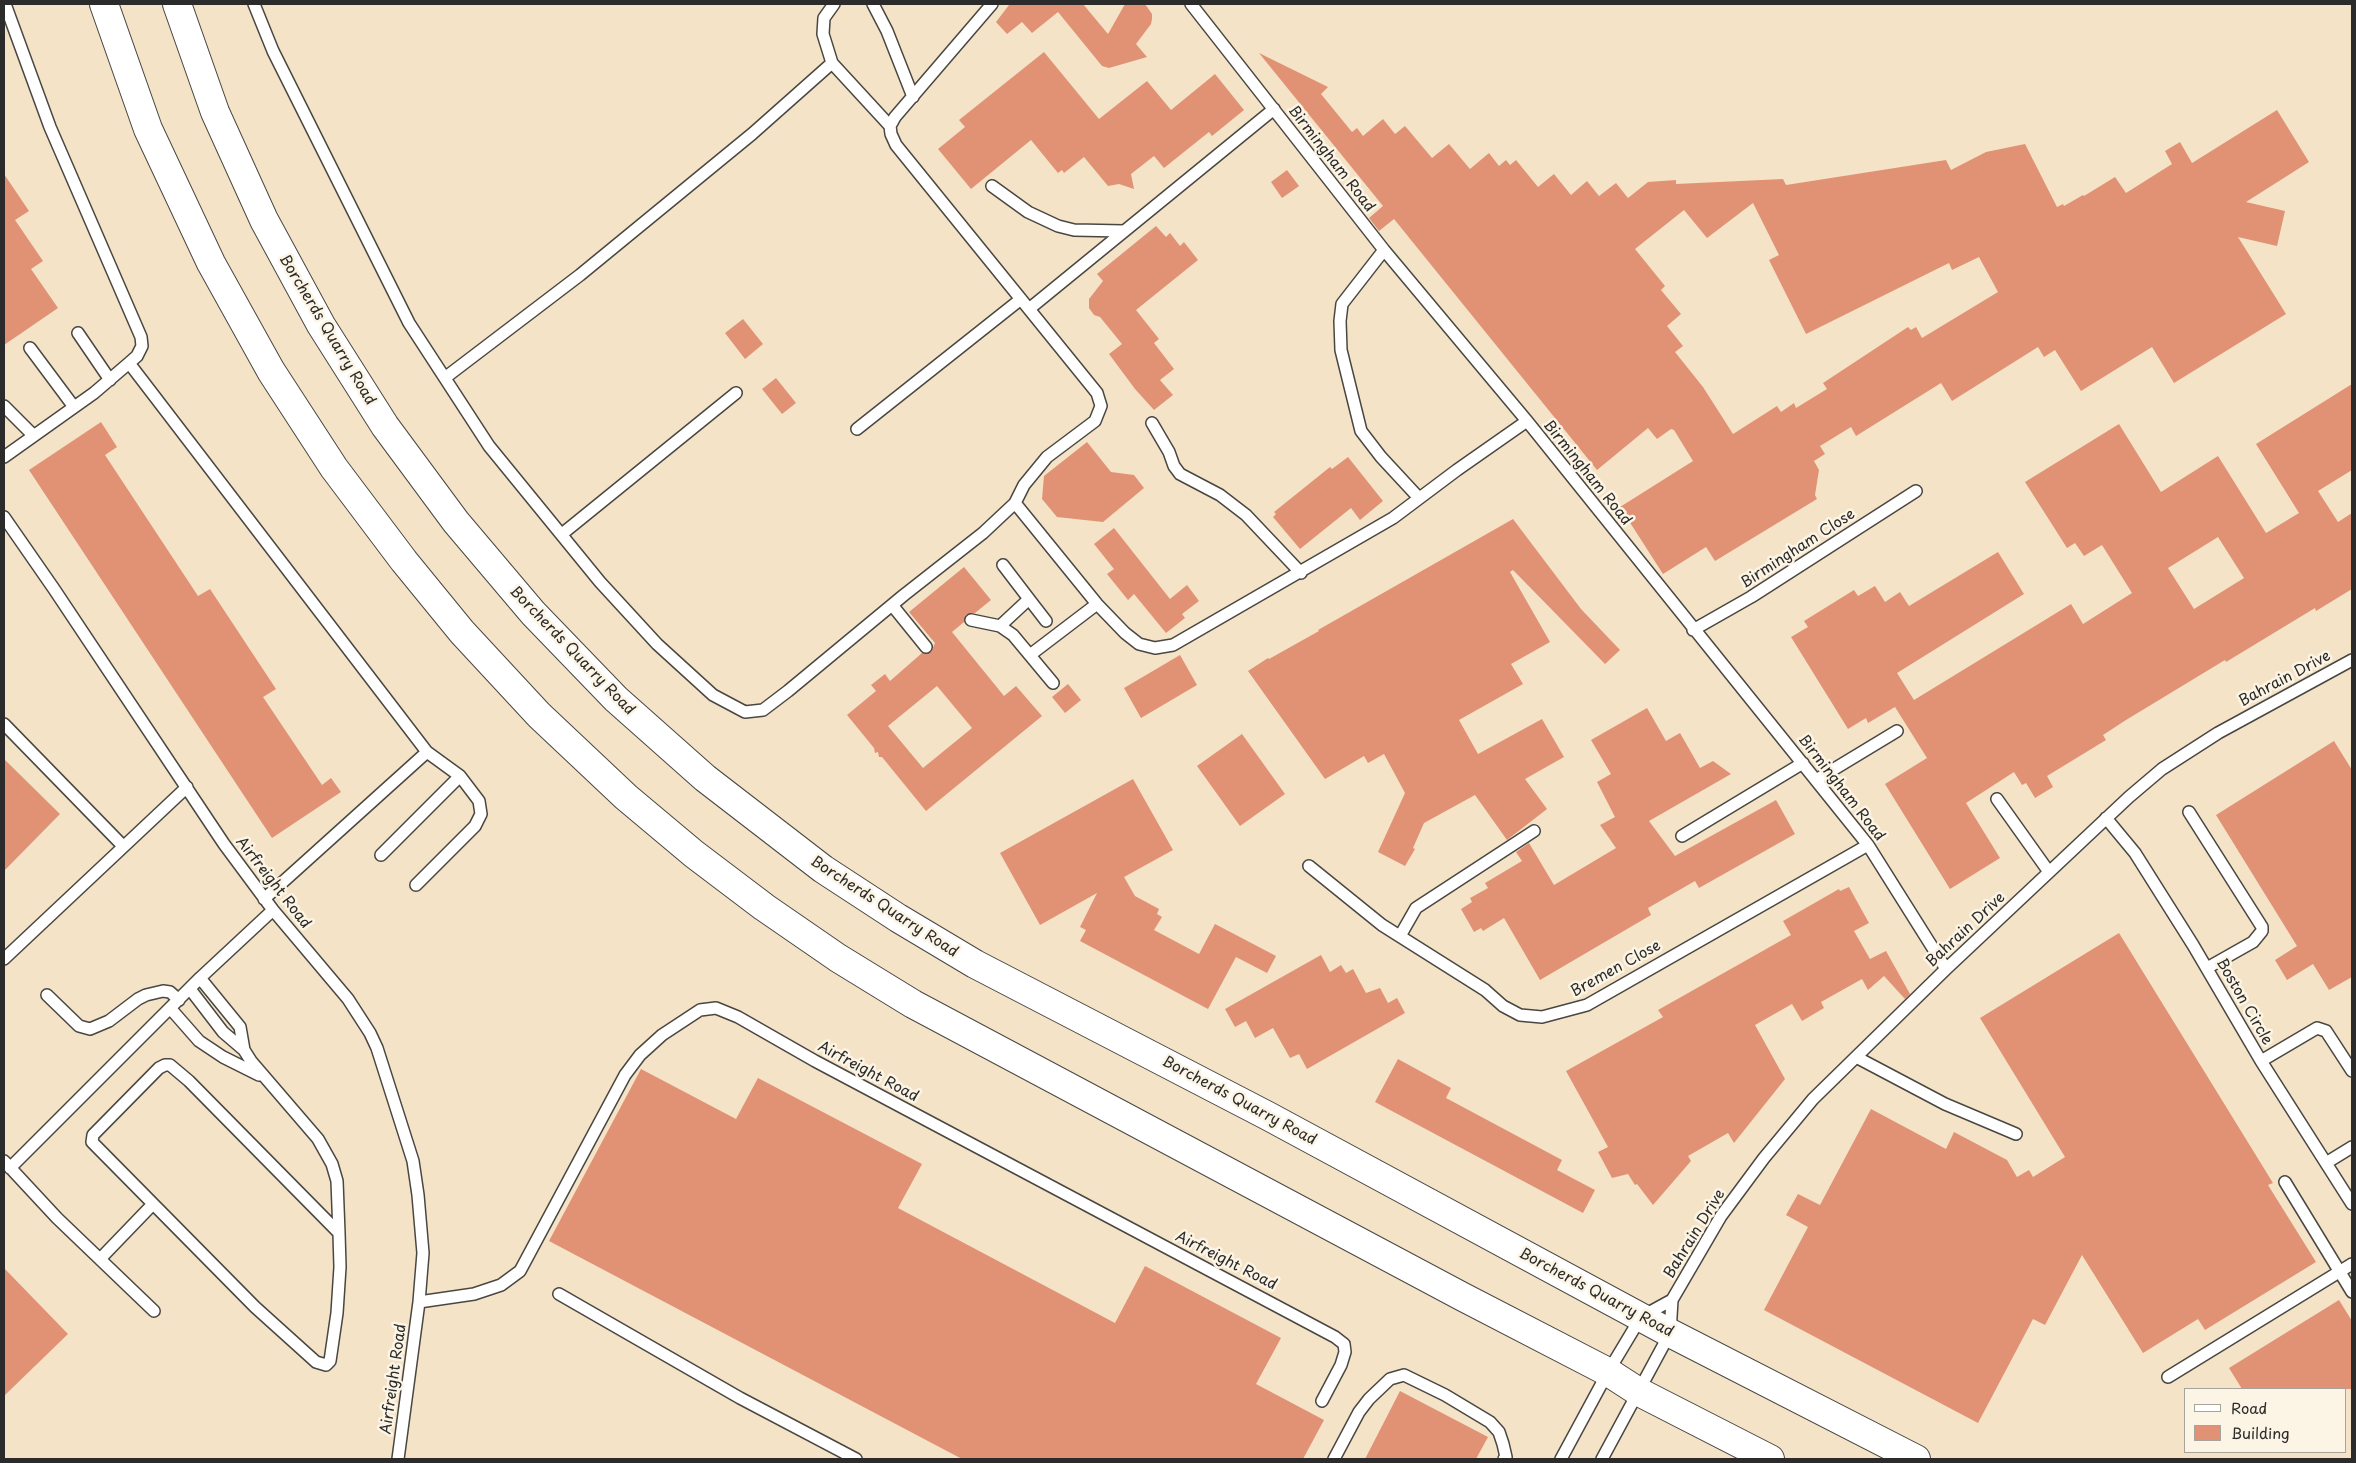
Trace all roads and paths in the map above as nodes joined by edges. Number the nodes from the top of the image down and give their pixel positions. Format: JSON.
{"nodes":[{"id":1,"x":5,"y":4,"type":"edge"},
{"id":2,"x":104,"y":4,"type":"edge"},
{"id":3,"x":177,"y":4,"type":"edge"},
{"id":4,"x":254,"y":4,"type":"edge"},
{"id":5,"x":834,"y":4,"type":"edge"},
{"id":6,"x":873,"y":4,"type":"edge"},
{"id":7,"x":992,"y":4,"type":"edge"},
{"id":8,"x":1192,"y":4,"type":"edge"},
{"id":9,"x":14,"y":30,"type":"junction"},
{"id":10,"x":4,"y":37,"type":"edge"},
{"id":11,"x":832,"y":63,"type":"junction"},
{"id":12,"x":913,"y":97,"type":"junction"},
{"id":13,"x":1274,"y":109,"type":"junction"},
{"id":14,"x":890,"y":126,"type":"junction"},
{"id":15,"x":992,"y":186,"type":"dead end"},
{"id":16,"x":1124,"y":231,"type":"junction"},
{"id":17,"x":1384,"y":250,"type":"junction"},
{"id":18,"x":1021,"y":299,"type":"junction"},
{"id":19,"x":1029,"y":309,"type":"junction"},
{"id":20,"x":78,"y":333,"type":"dead end"},
{"id":21,"x":30,"y":348,"type":"dead end"},
{"id":22,"x":129,"y":363,"type":"junction"},
{"id":23,"x":446,"y":377,"type":"junction"},
{"id":24,"x":110,"y":380,"type":"junction"},
{"id":25,"x":736,"y":394,"type":"dead end"},
{"id":26,"x":4,"y":406,"type":"edge"},
{"id":27,"x":74,"y":407,"type":"junction"},
{"id":28,"x":1527,"y":422,"type":"junction"},
{"id":29,"x":1152,"y":423,"type":"dead end"},
{"id":30,"x":857,"y":429,"type":"dead end"},
{"id":31,"x":34,"y":435,"type":"junction"},
{"id":32,"x":4,"y":457,"type":"edge"},
{"id":33,"x":1916,"y":491,"type":"dead end"},
{"id":34,"x":1419,"y":498,"type":"junction"},
{"id":35,"x":1016,"y":503,"type":"junction"},
{"id":36,"x":4,"y":517,"type":"edge"},
{"id":37,"x":562,"y":534,"type":"junction"},
{"id":38,"x":1003,"y":565,"type":"dead end"},
{"id":39,"x":1300,"y":572,"type":"junction"},
{"id":40,"x":1029,"y":599,"type":"junction"},
{"id":41,"x":1097,"y":604,"type":"junction"},
{"id":42,"x":892,"y":605,"type":"junction"},
{"id":43,"x":972,"y":620,"type":"dead end"},
{"id":44,"x":1046,"y":621,"type":"dead end"},
{"id":45,"x":1000,"y":626,"type":"junction"},
{"id":46,"x":1693,"y":630,"type":"junction"},
{"id":47,"x":926,"y":647,"type":"dead end"},
{"id":48,"x":1030,"y":655,"type":"junction"},
{"id":49,"x":2352,"y":660,"type":"edge"},
{"id":50,"x":1053,"y":682,"type":"dead end"},
{"id":51,"x":4,"y":724,"type":"edge"},
{"id":52,"x":1897,"y":731,"type":"dead end"},
{"id":53,"x":427,"y":752,"type":"junction"},
{"id":54,"x":1803,"y":763,"type":"junction"},
{"id":55,"x":460,"y":776,"type":"junction"},
{"id":56,"x":1816,"y":780,"type":"junction"},
{"id":57,"x":187,"y":787,"type":"junction"},
{"id":58,"x":1997,"y":799,"type":"dead end"},
{"id":59,"x":2189,"y":812,"type":"dead end"},
{"id":60,"x":2106,"y":818,"type":"junction"},
{"id":61,"x":1534,"y":831,"type":"dead end"},
{"id":62,"x":1682,"y":836,"type":"dead end"},
{"id":63,"x":1868,"y":845,"type":"junction"},
{"id":64,"x":123,"y":846,"type":"junction"},
{"id":65,"x":381,"y":855,"type":"dead end"},
{"id":66,"x":1309,"y":866,"type":"dead end"},
{"id":67,"x":2049,"y":872,"type":"junction"},
{"id":68,"x":416,"y":884,"type":"dead end"},
{"id":69,"x":264,"y":899,"type":"junction"},
{"id":70,"x":273,"y":910,"type":"junction"},
{"id":71,"x":1400,"y":936,"type":"junction"},
{"id":72,"x":4,"y":959,"type":"edge"},
{"id":73,"x":2207,"y":968,"type":"junction"},
{"id":74,"x":1946,"y":969,"type":"junction"},
{"id":75,"x":200,"y":978,"type":"junction"},
{"id":76,"x":190,"y":989,"type":"junction"},
{"id":77,"x":47,"y":995,"type":"dead end"},
{"id":78,"x":179,"y":1000,"type":"junction"},
{"id":79,"x":170,"y":1008,"type":"junction"},
{"id":80,"x":244,"y":1050,"type":"junction"},
{"id":81,"x":1856,"y":1057,"type":"junction"},
{"id":82,"x":2261,"y":1061,"type":"junction"},
{"id":83,"x":2352,"y":1071,"type":"edge"},
{"id":84,"x":262,"y":1076,"type":"junction"},
{"id":85,"x":2016,"y":1134,"type":"dead end"},
{"id":86,"x":2352,"y":1147,"type":"edge"},
{"id":87,"x":2326,"y":1163,"type":"junction"},
{"id":88,"x":7,"y":1165,"type":"edge"},
{"id":89,"x":2285,"y":1182,"type":"dead end"},
{"id":90,"x":153,"y":1204,"type":"junction"},
{"id":91,"x":2352,"y":1204,"type":"edge"},
{"id":92,"x":339,"y":1233,"type":"junction"},
{"id":93,"x":100,"y":1259,"type":"junction"},
{"id":94,"x":2352,"y":1264,"type":"edge"},
{"id":95,"x":2340,"y":1272,"type":"junction"},
{"id":96,"x":2352,"y":1292,"type":"edge"},
{"id":97,"x":559,"y":1294,"type":"dead end"},
{"id":98,"x":1672,"y":1300,"type":"junction"},
{"id":99,"x":420,"y":1302,"type":"junction"},
{"id":100,"x":154,"y":1311,"type":"dead end"},
{"id":101,"x":1641,"y":1318,"type":"junction"},
{"id":102,"x":1670,"y":1333,"type":"junction"},
{"id":103,"x":1608,"y":1372,"type":"junction"},
{"id":104,"x":2168,"y":1377,"type":"dead end"},
{"id":105,"x":1639,"y":1392,"type":"junction"},
{"id":106,"x":1322,"y":1401,"type":"dead end"},
{"id":107,"x":398,"y":1459,"type":"edge"},
{"id":108,"x":856,"y":1459,"type":"edge"},
{"id":109,"x":1334,"y":1459,"type":"edge"},
{"id":110,"x":1504,"y":1459,"type":"edge"},
{"id":111,"x":1561,"y":1459,"type":"edge"},
{"id":112,"x":1602,"y":1459,"type":"edge"},
{"id":113,"x":1770,"y":1459,"type":"edge"},
{"id":114,"x":1916,"y":1459,"type":"edge"}],
"edges":[{"from":1,"to":9,"type":"lane"},
{"from":2,"to":103,"type":"main road"},
{"from":3,"to":101,"type":"main road","name":"Borcherds Quarry Road"},
{"from":4,"to":23,"type":"lane"},
{"from":5,"to":11,"type":"lane"},
{"from":6,"to":12,"type":"lane"},
{"from":7,"to":12,"type":"lane"},
{"from":8,"to":13,"type":"lane","name":"Birmingham Road"},
{"from":9,"to":10,"type":"lane"},
{"from":9,"to":22,"type":"lane"},
{"from":11,"to":14,"type":"lane"},
{"from":11,"to":23,"type":"lane"},
{"from":12,"to":14,"type":"lane"},
{"from":13,"to":16,"type":"lane"},
{"from":13,"to":17,"type":"lane","name":"Birmingham Road"},
{"from":14,"to":18,"type":"lane"},
{"from":15,"to":16,"type":"lane"},
{"from":16,"to":19,"type":"lane"},
{"from":17,"to":28,"type":"lane","name":"Birmingham Road"},
{"from":17,"to":34,"type":"lane"},
{"from":18,"to":19,"type":"lane"},
{"from":18,"to":30,"type":"lane"},
{"from":19,"to":35,"type":"lane"},
{"from":20,"to":24,"type":"lane"},
{"from":21,"to":27,"type":"lane"},
{"from":22,"to":24,"type":"lane"},
{"from":22,"to":53,"type":"lane"},
{"from":23,"to":37,"type":"lane"},
{"from":24,"to":27,"type":"lane"},
{"from":25,"to":37,"type":"lane"},
{"from":26,"to":31,"type":"lane"},
{"from":27,"to":31,"type":"lane"},
{"from":28,"to":34,"type":"lane"},
{"from":28,"to":46,"type":"lane","name":"Birmingham Road"},
{"from":29,"to":39,"type":"lane"},
{"from":31,"to":32,"type":"lane"},
{"from":33,"to":46,"type":"lane","name":"Birmingham Close"},
{"from":34,"to":39,"type":"lane"},
{"from":35,"to":41,"type":"lane"},
{"from":35,"to":42,"type":"lane"},
{"from":36,"to":57,"type":"lane","name":"Airfreight Road"},
{"from":37,"to":42,"type":"lane"},
{"from":38,"to":40,"type":"lane"},
{"from":39,"to":41,"type":"lane"},
{"from":40,"to":44,"type":"lane"},
{"from":40,"to":45,"type":"lane"},
{"from":41,"to":48,"type":"lane"},
{"from":42,"to":47,"type":"lane"},
{"from":43,"to":45,"type":"lane"},
{"from":45,"to":48,"type":"lane"},
{"from":46,"to":54,"type":"lane","name":"Birmingham Road"},
{"from":48,"to":50,"type":"lane"},
{"from":49,"to":60,"type":"lane","name":"Bahrain Drive"},
{"from":51,"to":64,"type":"lane"},
{"from":52,"to":56,"type":"lane"},
{"from":53,"to":55,"type":"lane"},
{"from":53,"to":69,"type":"lane"},
{"from":54,"to":56,"type":"lane","name":"Birmingham Road"},
{"from":54,"to":62,"type":"lane"},
{"from":55,"to":65,"type":"lane"},
{"from":55,"to":68,"type":"lane"},
{"from":56,"to":63,"type":"lane","name":"Birmingham Road"},
{"from":57,"to":64,"type":"lane"},
{"from":57,"to":69,"type":"lane","name":"Airfreight Road"},
{"from":58,"to":67,"type":"lane"},
{"from":59,"to":73,"type":"lane"},
{"from":60,"to":67,"type":"lane","name":"Bahrain Drive"},
{"from":60,"to":73,"type":"lane","name":"Boston Circle"},
{"from":61,"to":71,"type":"lane"},
{"from":63,"to":71,"type":"lane","name":"Bremen Close"},
{"from":63,"to":74,"type":"lane","name":"Birmingham Road"},
{"from":64,"to":72,"type":"lane"},
{"from":66,"to":71,"type":"lane","name":"Bremen Close"},
{"from":67,"to":74,"type":"lane","name":"Bahrain Drive"},
{"from":69,"to":70,"type":"lane","name":"Airfreight Road"},
{"from":70,"to":75,"type":"lane"},
{"from":70,"to":99,"type":"lane","name":"Airfreight Road"},
{"from":73,"to":82,"type":"lane","name":"Boston Circle"},
{"from":74,"to":81,"type":"lane","name":"Bahrain Drive"},
{"from":75,"to":76,"type":"lane"},
{"from":75,"to":80,"type":"lane"},
{"from":76,"to":78,"type":"lane"},
{"from":76,"to":80,"type":"lane"},
{"from":77,"to":78,"type":"lane"},
{"from":78,"to":79,"type":"lane"},
{"from":79,"to":84,"type":"lane"},
{"from":79,"to":88,"type":"lane"},
{"from":80,"to":84,"type":"lane"},
{"from":81,"to":85,"type":"lane"},
{"from":81,"to":98,"type":"lane","name":"Bahrain Drive"},
{"from":82,"to":83,"type":"lane"},
{"from":82,"to":87,"type":"lane","name":"Boston Circle"},
{"from":84,"to":92,"type":"lane"},
{"from":86,"to":87,"type":"lane"},
{"from":87,"to":91,"type":"lane","name":"Boston Circle"},
{"from":88,"to":93,"type":"lane"},
{"from":89,"to":95,"type":"lane"},
{"from":90,"to":92,"type":"lane"},
{"from":90,"to":92,"type":"lane"},
{"from":90,"to":93,"type":"lane"},
{"from":93,"to":100,"type":"lane"},
{"from":94,"to":95,"type":"lane"},
{"from":95,"to":96,"type":"lane"},
{"from":95,"to":104,"type":"lane"},
{"from":97,"to":108,"type":"lane"},
{"from":98,"to":101,"type":"lane","name":"Bahrain Drive"},
{"from":98,"to":102,"type":"lane","name":"Bahrain Drive"},
{"from":99,"to":106,"type":"lane","name":"Airfreight Road"},
{"from":99,"to":107,"type":"lane","name":"Airfreight Road"},
{"from":101,"to":102,"type":"main road","name":"Borcherds Quarry Road"},
{"from":101,"to":103,"type":"lane","name":"Bahrain Drive"},
{"from":102,"to":105,"type":"lane","name":"Bahrain Drive"},
{"from":102,"to":114,"type":"main road","name":"Borcherds Quarry Road"},
{"from":103,"to":105,"type":"main road"},
{"from":103,"to":111,"type":"lane","name":"Bahrain Drive"},
{"from":105,"to":112,"type":"lane","name":"Bahrain Drive"},
{"from":105,"to":113,"type":"main road"},
{"from":109,"to":110,"type":"lane"}]}
